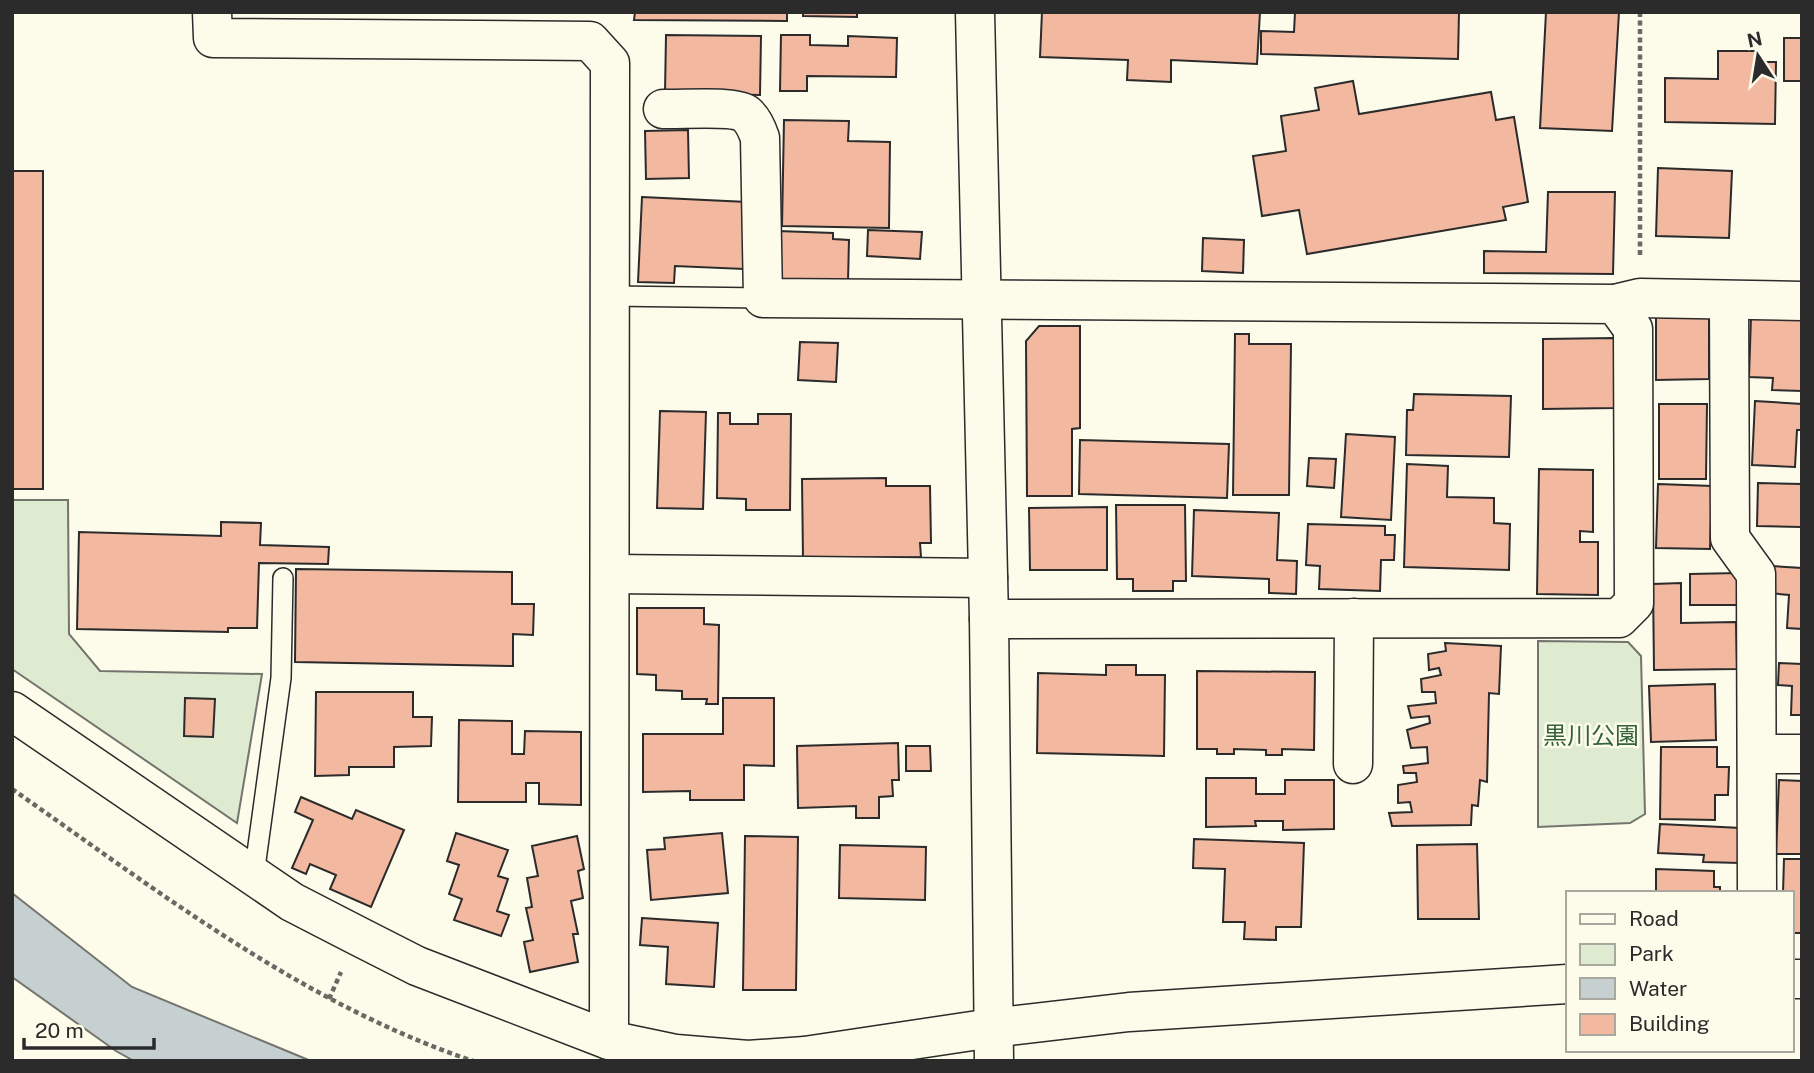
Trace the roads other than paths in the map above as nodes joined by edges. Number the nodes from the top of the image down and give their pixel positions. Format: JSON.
{"nodes":[{"id":1,"x":212,"y":12,"type":"edge"},
{"id":2,"x":975,"y":12,"type":"edge"},
{"id":3,"x":663,"y":110,"type":"dead end"},
{"id":4,"x":610,"y":296,"type":"junction"},
{"id":5,"x":763,"y":298,"type":"junction"},
{"id":6,"x":980,"y":300,"type":"junction"},
{"id":7,"x":1627,"y":301,"type":"junction"},
{"id":8,"x":1729,"y":301,"type":"junction"},
{"id":9,"x":1802,"y":301,"type":"edge"},
{"id":10,"x":611,"y":575,"type":"junction"},
{"id":11,"x":283,"y":578,"type":"dead end"},
{"id":12,"x":988,"y":578,"type":"junction"},
{"id":13,"x":1354,"y":618,"type":"junction"},
{"id":14,"x":989,"y":619,"type":"junction"},
{"id":15,"x":12,"y":711,"type":"edge"},
{"id":16,"x":1758,"y":754,"type":"junction"},
{"id":17,"x":1802,"y":754,"type":"edge"},
{"id":18,"x":1353,"y":764,"type":"dead end"},
{"id":19,"x":254,"y":875,"type":"junction"},
{"id":20,"x":1757,"y":891,"type":"edge"},
{"id":21,"x":1566,"y":984,"type":"edge"},
{"id":22,"x":609,"y":1040,"type":"junction"},
{"id":23,"x":993,"y":1044,"type":"edge"}],
"edges":[{"from":1,"to":4,"type":"street"},
{"from":2,"to":6,"type":"street"},
{"from":3,"to":5,"type":"street"},
{"from":4,"to":5,"type":"lane"},
{"from":4,"to":10,"type":"street"},
{"from":5,"to":6,"type":"street"},
{"from":6,"to":7,"type":"street"},
{"from":6,"to":12,"type":"street"},
{"from":7,"to":8,"type":"street"},
{"from":7,"to":13,"type":"street"},
{"from":8,"to":9,"type":"street"},
{"from":8,"to":16,"type":"street"},
{"from":10,"to":12,"type":"street"},
{"from":10,"to":22,"type":"street"},
{"from":11,"to":19,"type":"lane"},
{"from":12,"to":14,"type":"street"},
{"from":13,"to":14,"type":"street"},
{"from":13,"to":18,"type":"street"},
{"from":14,"to":23,"type":"street"},
{"from":15,"to":19,"type":"street"},
{"from":16,"to":17,"type":"street"},
{"from":16,"to":20,"type":"street"},
{"from":19,"to":22,"type":"street"},
{"from":21,"to":23,"type":"street"},
{"from":22,"to":23,"type":"street"}]}
